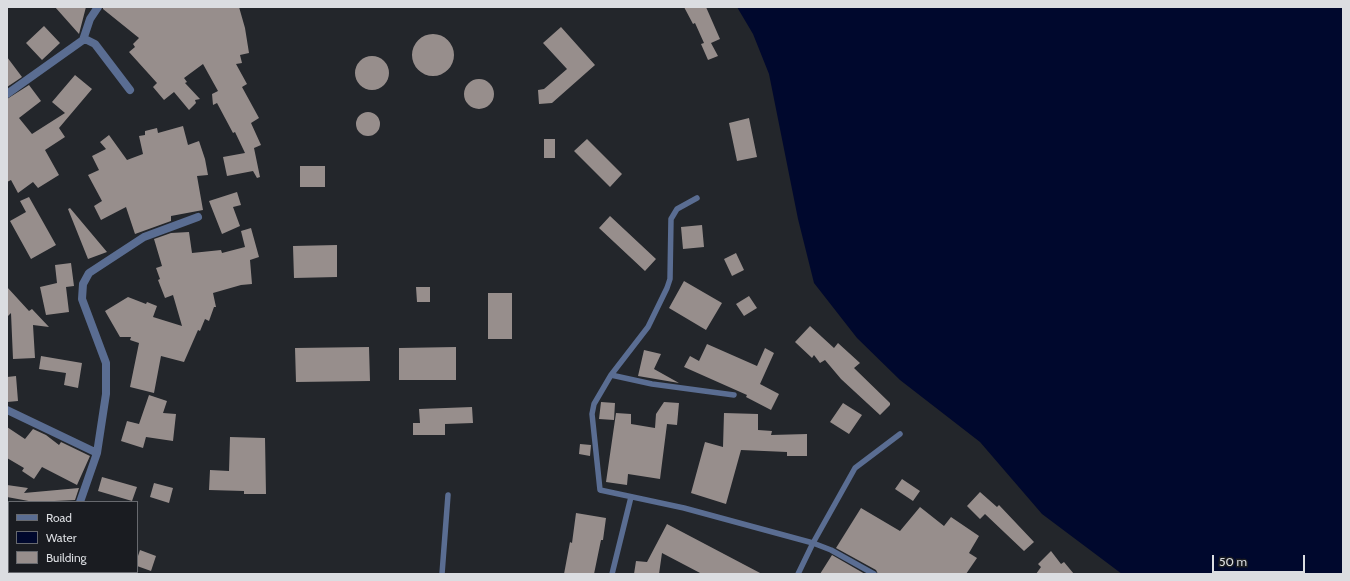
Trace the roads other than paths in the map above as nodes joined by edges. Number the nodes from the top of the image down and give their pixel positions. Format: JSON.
{"nodes":[{"id":1,"x":98,"y":7,"type":"edge"},
{"id":2,"x":83,"y":40,"type":"junction"},
{"id":3,"x":130,"y":90,"type":"dead end"},
{"id":4,"x":7,"y":94,"type":"edge"},
{"id":5,"x":697,"y":198,"type":"dead end"},
{"id":6,"x":198,"y":217,"type":"dead end"},
{"id":7,"x":611,"y":375,"type":"junction"},
{"id":8,"x":734,"y":395,"type":"dead end"},
{"id":9,"x":7,"y":410,"type":"edge"},
{"id":10,"x":900,"y":434,"type":"dead end"},
{"id":11,"x":97,"y":453,"type":"junction"},
{"id":12,"x":448,"y":495,"type":"dead end"},
{"id":13,"x":631,"y":497,"type":"junction"},
{"id":14,"x":80,"y":501,"type":"edge"},
{"id":15,"x":812,"y":543,"type":"junction"},
{"id":16,"x":442,"y":574,"type":"edge"},
{"id":17,"x":612,"y":574,"type":"edge"},
{"id":18,"x":798,"y":574,"type":"edge"},
{"id":19,"x":874,"y":574,"type":"edge"}],
"edges":[{"from":1,"to":2,"type":"street"},
{"from":2,"to":3,"type":"street"},
{"from":2,"to":4,"type":"street"},
{"from":5,"to":7,"type":"lane"},
{"from":6,"to":11,"type":"street"},
{"from":7,"to":8,"type":"lane"},
{"from":7,"to":13,"type":"lane"},
{"from":9,"to":11,"type":"street"},
{"from":10,"to":15,"type":"lane"},
{"from":11,"to":14,"type":"street"},
{"from":12,"to":16,"type":"lane"},
{"from":13,"to":15,"type":"lane"},
{"from":13,"to":17,"type":"lane"},
{"from":15,"to":18,"type":"lane"},
{"from":15,"to":19,"type":"lane"}]}
